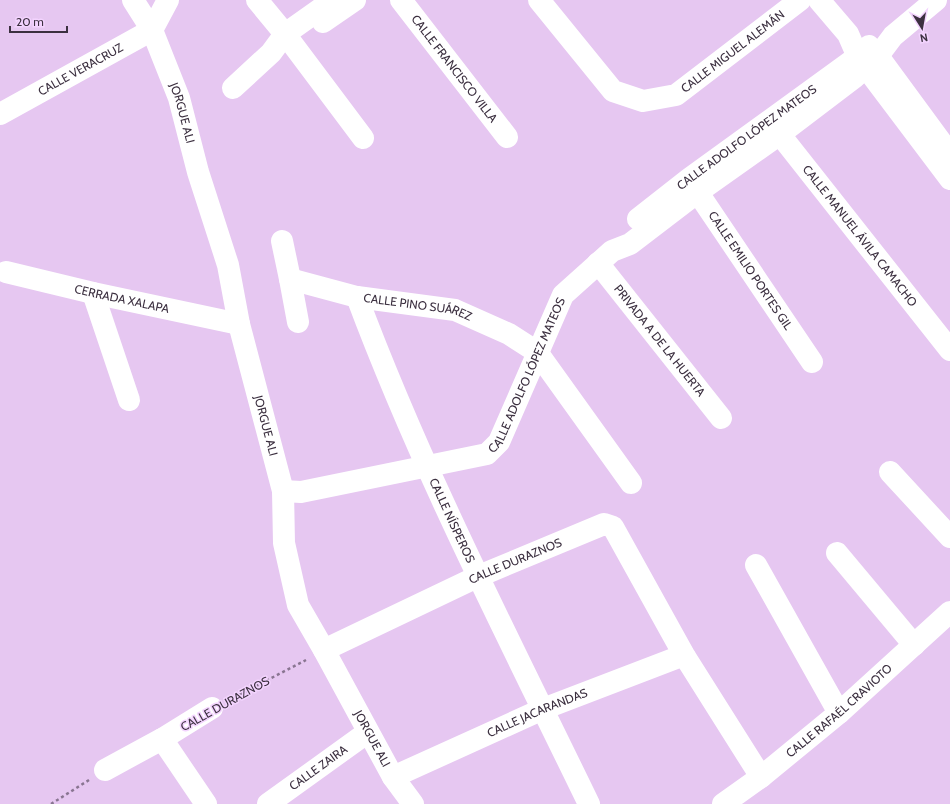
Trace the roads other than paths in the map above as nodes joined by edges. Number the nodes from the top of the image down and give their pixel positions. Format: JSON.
{"nodes":[{"id":1,"x":133,"y":0,"type":"edge"},
{"id":2,"x":168,"y":0,"type":"edge"},
{"id":3,"x":257,"y":0,"type":"edge"},
{"id":4,"x":333,"y":0,"type":"edge"},
{"id":5,"x":354,"y":0,"type":"edge"},
{"id":6,"x":401,"y":0,"type":"edge"},
{"id":7,"x":539,"y":0,"type":"edge"},
{"id":8,"x":800,"y":0,"type":"edge"},
{"id":9,"x":819,"y":0,"type":"edge"},
{"id":10,"x":936,"y":0,"type":"edge"},
{"id":11,"x":152,"y":30,"type":"junction"},
{"id":12,"x":289,"y":38,"type":"junction"},
{"id":13,"x":868,"y":57,"type":"junction"},
{"id":14,"x":886,"y":82,"type":"junction"},
{"id":15,"x":232,"y":88,"type":"dead end"},
{"id":16,"x":0,"y":114,"type":"edge"},
{"id":17,"x":775,"y":128,"type":"junction"},
{"id":18,"x":507,"y":137,"type":"dead end"},
{"id":19,"x":363,"y":138,"type":"dead end"},
{"id":20,"x":950,"y":154,"type":"edge"},
{"id":21,"x":950,"y":179,"type":"edge"},
{"id":22,"x":693,"y":186,"type":"junction"},
{"id":23,"x":282,"y":241,"type":"dead end"},
{"id":24,"x":605,"y":257,"type":"junction"},
{"id":25,"x":6,"y":272,"type":"dead end"},
{"id":26,"x":290,"y":279,"type":"junction"},
{"id":27,"x":93,"y":293,"type":"junction"},
{"id":28,"x":357,"y":297,"type":"junction"},
{"id":29,"x":298,"y":322,"type":"dead end"},
{"id":30,"x":239,"y":324,"type":"junction"},
{"id":31,"x":950,"y":350,"type":"edge"},
{"id":32,"x":538,"y":352,"type":"junction"},
{"id":33,"x":812,"y":362,"type":"dead end"},
{"id":34,"x":129,"y":400,"type":"dead end"},
{"id":35,"x":721,"y":418,"type":"dead end"},
{"id":36,"x":428,"y":467,"type":"junction"},
{"id":37,"x":890,"y":472,"type":"dead end"},
{"id":38,"x":631,"y":483,"type":"dead end"},
{"id":39,"x":283,"y":491,"type":"junction"},
{"id":40,"x":950,"y":537,"type":"edge"},
{"id":41,"x":837,"y":553,"type":"dead end"},
{"id":42,"x":756,"y":565,"type":"dead end"},
{"id":43,"x":479,"y":576,"type":"junction"},
{"id":44,"x":950,"y":612,"type":"edge"},
{"id":45,"x":914,"y":645,"type":"junction"},
{"id":46,"x":324,"y":650,"type":"junction"},
{"id":47,"x":684,"y":655,"type":"junction"},
{"id":48,"x":212,"y":708,"type":"road end"},
{"id":49,"x":543,"y":709,"type":"junction"},
{"id":50,"x":840,"y":713,"type":"junction"},
{"id":51,"x":368,"y":732,"type":"junction"},
{"id":52,"x":162,"y":739,"type":"junction"},
{"id":53,"x":104,"y":770,"type":"road end"},
{"id":54,"x":393,"y":776,"type":"junction"},
{"id":55,"x":761,"y":777,"type":"junction"},
{"id":56,"x":206,"y":804,"type":"edge"},
{"id":57,"x":268,"y":804,"type":"edge"},
{"id":58,"x":413,"y":804,"type":"edge"},
{"id":59,"x":589,"y":804,"type":"edge"},
{"id":60,"x":723,"y":804,"type":"edge"}],
"edges":[{"from":1,"to":11,"type":"street","name":"JORGUE ALI"},
{"from":2,"to":11,"type":"street"},
{"from":3,"to":12,"type":"street"},
{"from":4,"to":12,"type":"street"},
{"from":5,"to":12,"type":"street"},
{"from":6,"to":18,"type":"street","name":"CALLE FRANCISCO VILLA"},
{"from":7,"to":8,"type":"street","name":"CALLE MIGUEL ALEMÁN"},
{"from":9,"to":13,"type":"street"},
{"from":10,"to":13,"type":"street","name":"CALLE ADOLFO LÓPEZ MATEOS"},
{"from":11,"to":16,"type":"street","name":"CALLE VERACRUZ"},
{"from":11,"to":30,"type":"street","name":"JORGUE ALI"},
{"from":12,"to":15,"type":"street"},
{"from":12,"to":19,"type":"street"},
{"from":13,"to":14,"type":"street"},
{"from":13,"to":17,"type":"street","name":"CALLE ADOLFO LÓPEZ MATEOS"},
{"from":14,"to":20,"type":"street"},
{"from":14,"to":21,"type":"street"},
{"from":17,"to":22,"type":"street","name":"CALLE ADOLFO LÓPEZ MATEOS"},
{"from":17,"to":31,"type":"street","name":"CALLE MANUEL ÁVILA CAMACHO"},
{"from":22,"to":24,"type":"street","name":"CALLE ADOLFO LÓPEZ MATEOS"},
{"from":22,"to":33,"type":"street","name":"CALLE EMILIO PORTES GIL"},
{"from":23,"to":26,"type":"street"},
{"from":24,"to":32,"type":"street","name":"CALLE ADOLFO LÓPEZ MATEOS"},
{"from":24,"to":35,"type":"street","name":"PRIVADA A DE LA HUERTA"},
{"from":25,"to":27,"type":"street","name":"CERRADA XALAPA"},
{"from":26,"to":28,"type":"street","name":"CALLE PINO SUÁREZ"},
{"from":26,"to":29,"type":"street"},
{"from":27,"to":30,"type":"street","name":"CERRADA XALAPA"},
{"from":27,"to":34,"type":"street"},
{"from":28,"to":32,"type":"street","name":"CALLE PINO SUÁREZ"},
{"from":28,"to":36,"type":"street","name":"CALLE NÍSPEROS"},
{"from":30,"to":39,"type":"street","name":"JORGUE ALI"},
{"from":32,"to":36,"type":"street","name":"CALLE ADOLFO LÓPEZ MATEOS"},
{"from":32,"to":38,"type":"street"},
{"from":36,"to":39,"type":"street","name":"CALLE ADOLFO LÓPEZ MATEOS"},
{"from":36,"to":43,"type":"street","name":"CALLE NÍSPEROS"},
{"from":37,"to":40,"type":"street"},
{"from":39,"to":46,"type":"street","name":"JORGUE ALI"},
{"from":41,"to":45,"type":"street"},
{"from":42,"to":50,"type":"street"},
{"from":43,"to":46,"type":"street","name":"CALLE DURAZNOS"},
{"from":43,"to":47,"type":"street","name":"CALLE DURAZNOS"},
{"from":43,"to":49,"type":"street","name":"CALLE NÍSPEROS"},
{"from":44,"to":45,"type":"street","name":"CALLE RAFAÉL CRAVIOTO"},
{"from":45,"to":50,"type":"street","name":"CALLE RAFAÉL CRAVIOTO"},
{"from":46,"to":51,"type":"street","name":"JORGUE ALI"},
{"from":47,"to":49,"type":"street","name":"CALLE JACARANDAS"},
{"from":47,"to":55,"type":"street","name":"CALLE DURAZNOS"},
{"from":48,"to":52,"type":"street","name":"CALLE DURAZNOS"},
{"from":49,"to":54,"type":"street","name":"CALLE JACARANDAS"},
{"from":49,"to":59,"type":"street","name":"CALLE NÍSPEROS"},
{"from":50,"to":55,"type":"street","name":"CALLE RAFAÉL CRAVIOTO"},
{"from":51,"to":54,"type":"street","name":"JORGUE ALI"},
{"from":51,"to":57,"type":"street","name":"CALLE ZAIRA"},
{"from":52,"to":53,"type":"street","name":"CALLE DURAZNOS"},
{"from":52,"to":56,"type":"street"},
{"from":54,"to":58,"type":"street","name":"JORGUE ALI"},
{"from":55,"to":60,"type":"street","name":"CALLE RAFAÉL CRAVIOTO"}]}
